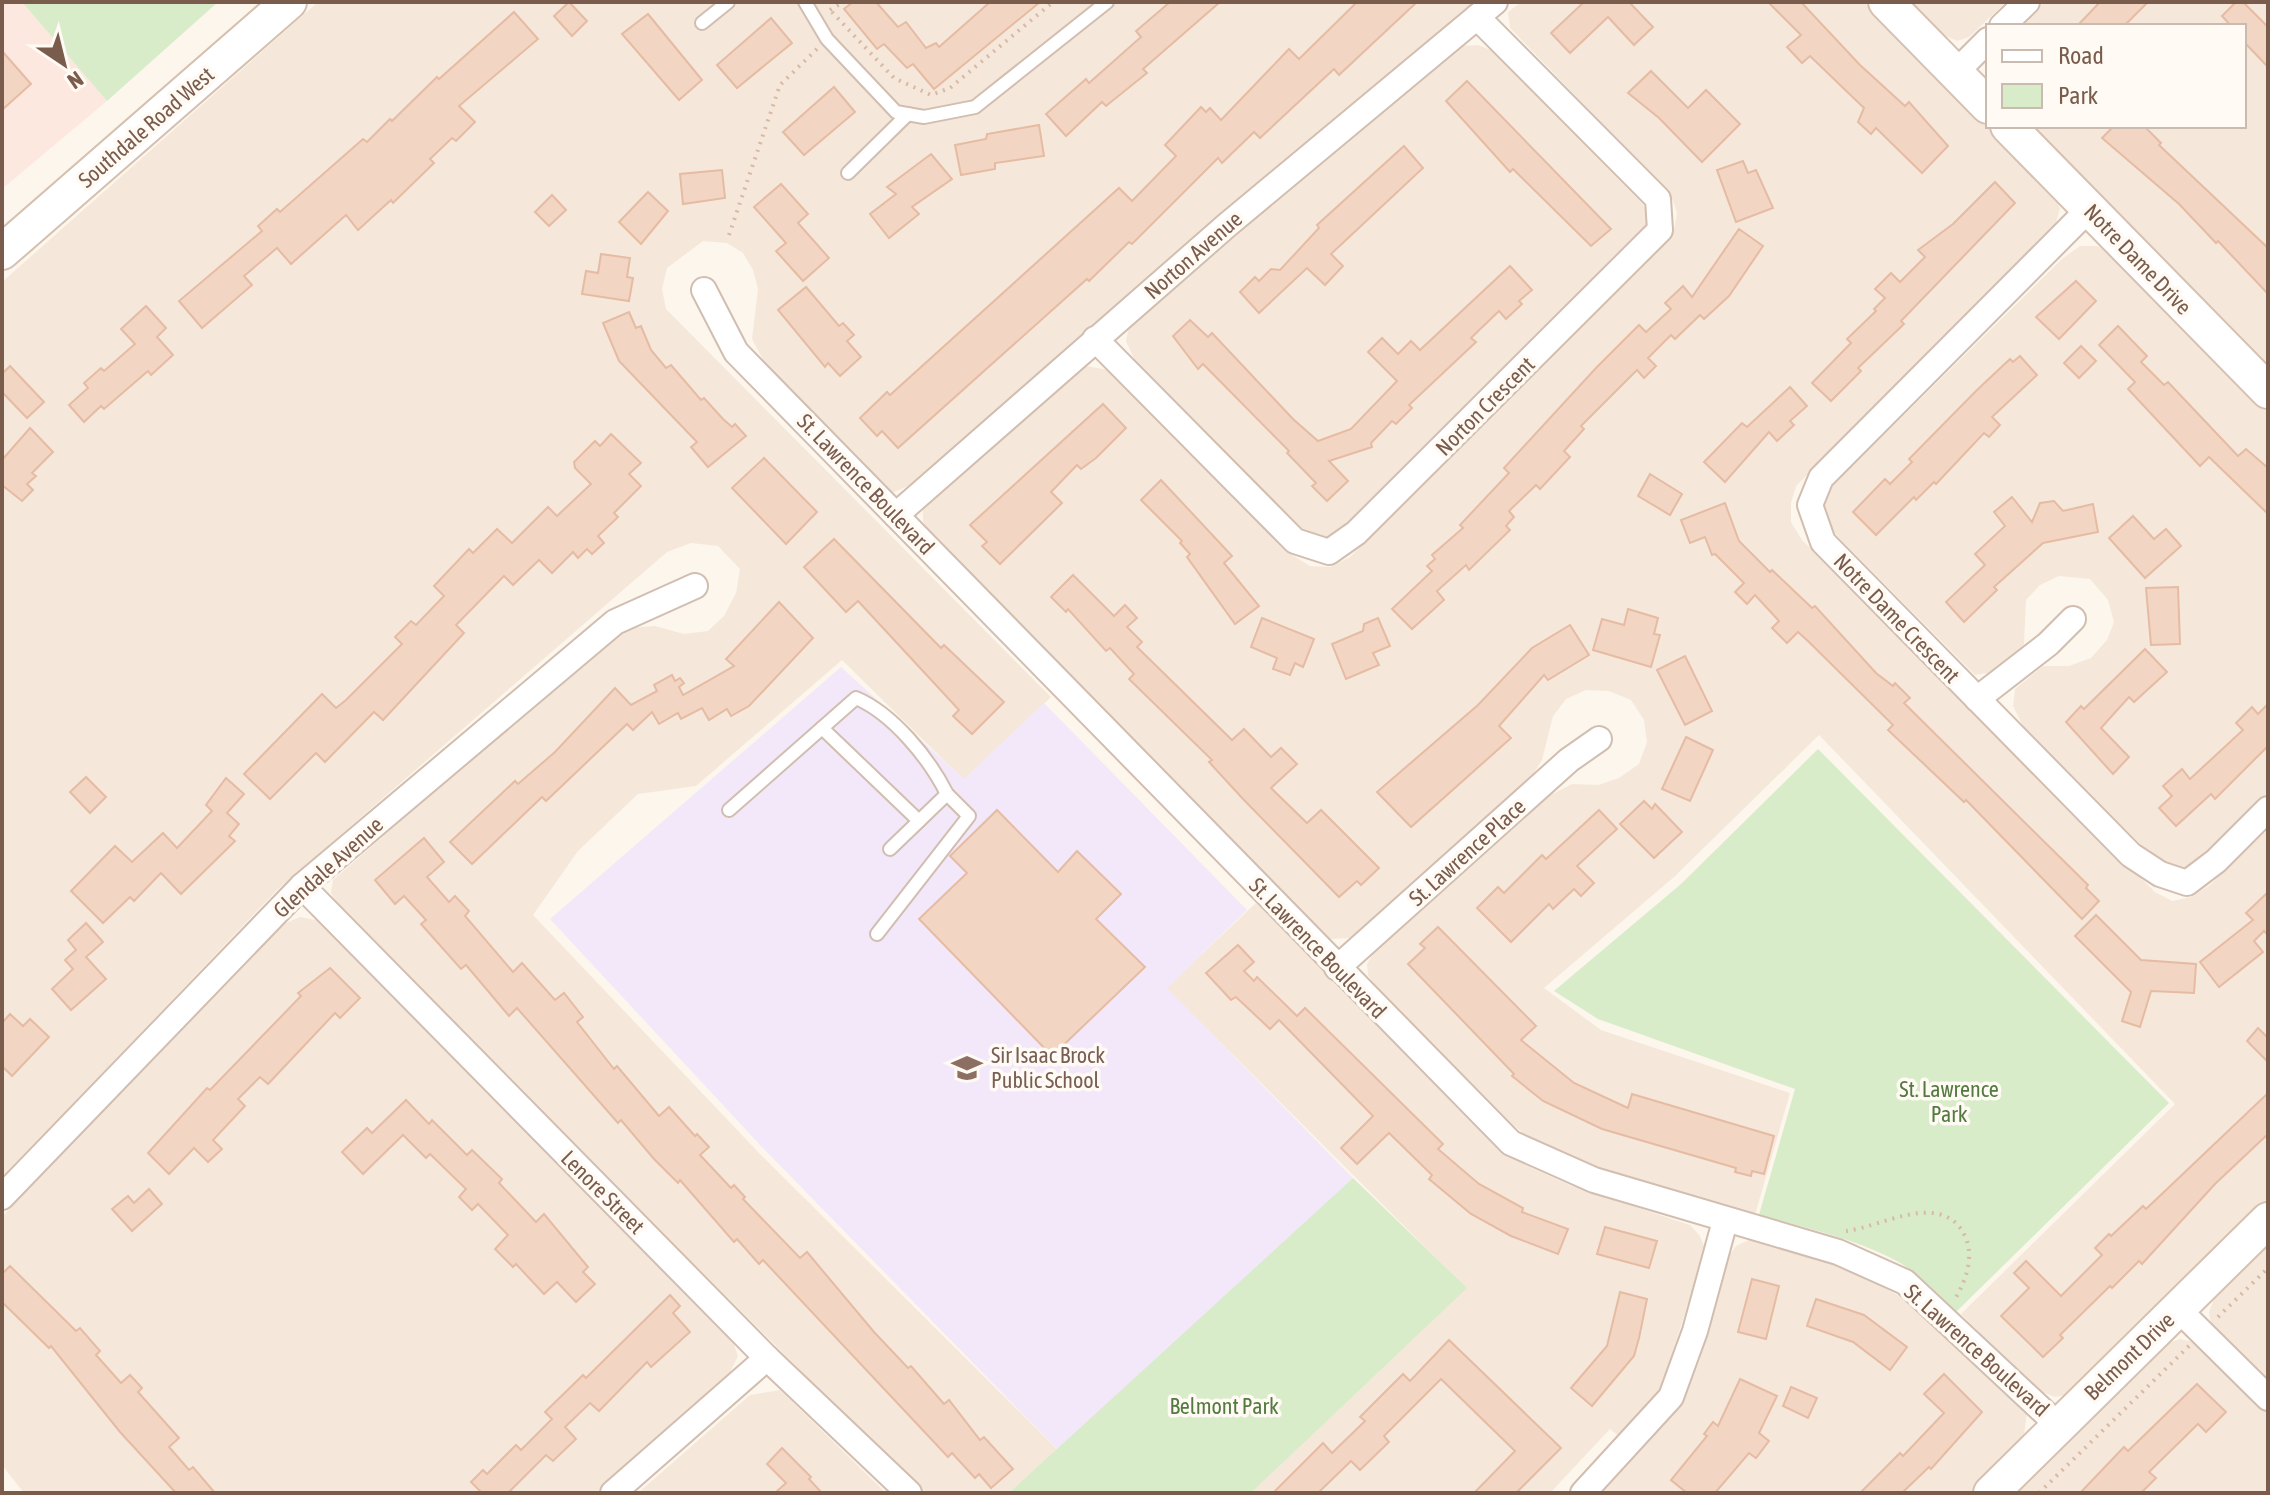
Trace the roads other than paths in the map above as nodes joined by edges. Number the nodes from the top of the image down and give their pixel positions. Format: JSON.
{"nodes":[{"id":1,"x":289,"y":2,"type":"edge"},
{"id":2,"x":728,"y":2,"type":"edge"},
{"id":3,"x":805,"y":2,"type":"edge"},
{"id":4,"x":1107,"y":2,"type":"edge"},
{"id":5,"x":1886,"y":2,"type":"edge"},
{"id":6,"x":2027,"y":2,"type":"edge"},
{"id":7,"x":1486,"y":9,"type":"edge"},
{"id":8,"x":702,"y":23,"type":"dead end"},
{"id":9,"x":2004,"y":24,"type":"edge"},
{"id":10,"x":1986,"y":42,"type":"edge"},
{"id":11,"x":1955,"y":73,"type":"junction"},
{"id":12,"x":1986,"y":104,"type":"edge"},
{"id":13,"x":908,"y":114,"type":"junction"},
{"id":14,"x":2010,"y":128,"type":"edge"},
{"id":15,"x":848,"y":173,"type":"dead end"},
{"id":16,"x":2089,"y":209,"type":"junction"},
{"id":17,"x":2,"y":252,"type":"edge"},
{"id":18,"x":704,"y":290,"type":"dead end"},
{"id":19,"x":1095,"y":339,"type":"junction"},
{"id":20,"x":2268,"y":391,"type":"edge"},
{"id":21,"x":896,"y":515,"type":"junction"},
{"id":22,"x":695,"y":586,"type":"dead end"},
{"id":23,"x":2073,"y":619,"type":"dead end"},
{"id":24,"x":1977,"y":699,"type":"junction"},
{"id":25,"x":822,"y":728,"type":"junction"},
{"id":26,"x":1599,"y":739,"type":"dead end"},
{"id":27,"x":947,"y":794,"type":"junction"},
{"id":28,"x":2268,"y":809,"type":"edge"},
{"id":29,"x":729,"y":810,"type":"dead end"},
{"id":30,"x":919,"y":821,"type":"junction"},
{"id":31,"x":890,"y":849,"type":"dead end"},
{"id":32,"x":302,"y":886,"type":"junction"},
{"id":33,"x":877,"y":934,"type":"dead end"},
{"id":34,"x":1337,"y":968,"type":"junction"},
{"id":35,"x":2,"y":1197,"type":"edge"},
{"id":36,"x":2268,"y":1220,"type":"edge"},
{"id":37,"x":1725,"y":1221,"type":"junction"},
{"id":38,"x":2178,"y":1309,"type":"junction"},
{"id":39,"x":767,"y":1358,"type":"junction"},
{"id":40,"x":2268,"y":1398,"type":"edge"},
{"id":41,"x":2058,"y":1425,"type":"junction"},
{"id":42,"x":613,"y":1493,"type":"edge"},
{"id":43,"x":909,"y":1493,"type":"edge"},
{"id":44,"x":1583,"y":1493,"type":"edge"},
{"id":45,"x":1991,"y":1493,"type":"edge"}],
"edges":[{"from":1,"to":17,"type":"street","name":"Southdale Road West"},
{"from":2,"to":8,"type":"lane"},
{"from":3,"to":13,"type":"lane"},
{"from":4,"to":13,"type":"lane"},
{"from":5,"to":11,"type":"street"},
{"from":6,"to":9,"type":"street"},
{"from":7,"to":19,"type":"street","name":"Norton Avenue"},
{"from":7,"to":19,"type":"street","name":"Norton Crescent"},
{"from":10,"to":11,"type":"street"},
{"from":11,"to":12,"type":"street"},
{"from":13,"to":15,"type":"lane"},
{"from":14,"to":16,"type":"street","name":"Notre Dame Drive"},
{"from":16,"to":20,"type":"street","name":"Notre Dame Drive"},
{"from":16,"to":24,"type":"street","name":"Notre Dame Crescent"},
{"from":18,"to":21,"type":"street","name":"St. Lawrence Boulevard"},
{"from":19,"to":21,"type":"street","name":"Norton Avenue"},
{"from":21,"to":34,"type":"street","name":"St. Lawrence Boulevard"},
{"from":22,"to":32,"type":"street","name":"Glendale Avenue"},
{"from":23,"to":24,"type":"street"},
{"from":24,"to":28,"type":"street","name":"Notre Dame Crescent"},
{"from":25,"to":27,"type":"lane"},
{"from":25,"to":29,"type":"lane"},
{"from":25,"to":30,"type":"lane"},
{"from":26,"to":34,"type":"street","name":"St. Lawrence Place"},
{"from":27,"to":30,"type":"lane"},
{"from":27,"to":33,"type":"lane"},
{"from":30,"to":31,"type":"lane"},
{"from":32,"to":35,"type":"street","name":"Glendale Avenue"},
{"from":32,"to":39,"type":"street","name":"Lenore Street"},
{"from":34,"to":37,"type":"street","name":"St. Lawrence Boulevard"},
{"from":36,"to":38,"type":"street","name":"Belmont Drive"},
{"from":37,"to":41,"type":"street","name":"St. Lawrence Boulevard"},
{"from":37,"to":44,"type":"street"},
{"from":38,"to":40,"type":"street"},
{"from":38,"to":41,"type":"street","name":"Belmont Drive"},
{"from":39,"to":42,"type":"street"},
{"from":39,"to":43,"type":"street","name":"Lenore Street"},
{"from":41,"to":45,"type":"street","name":"Belmont Drive"}]}
